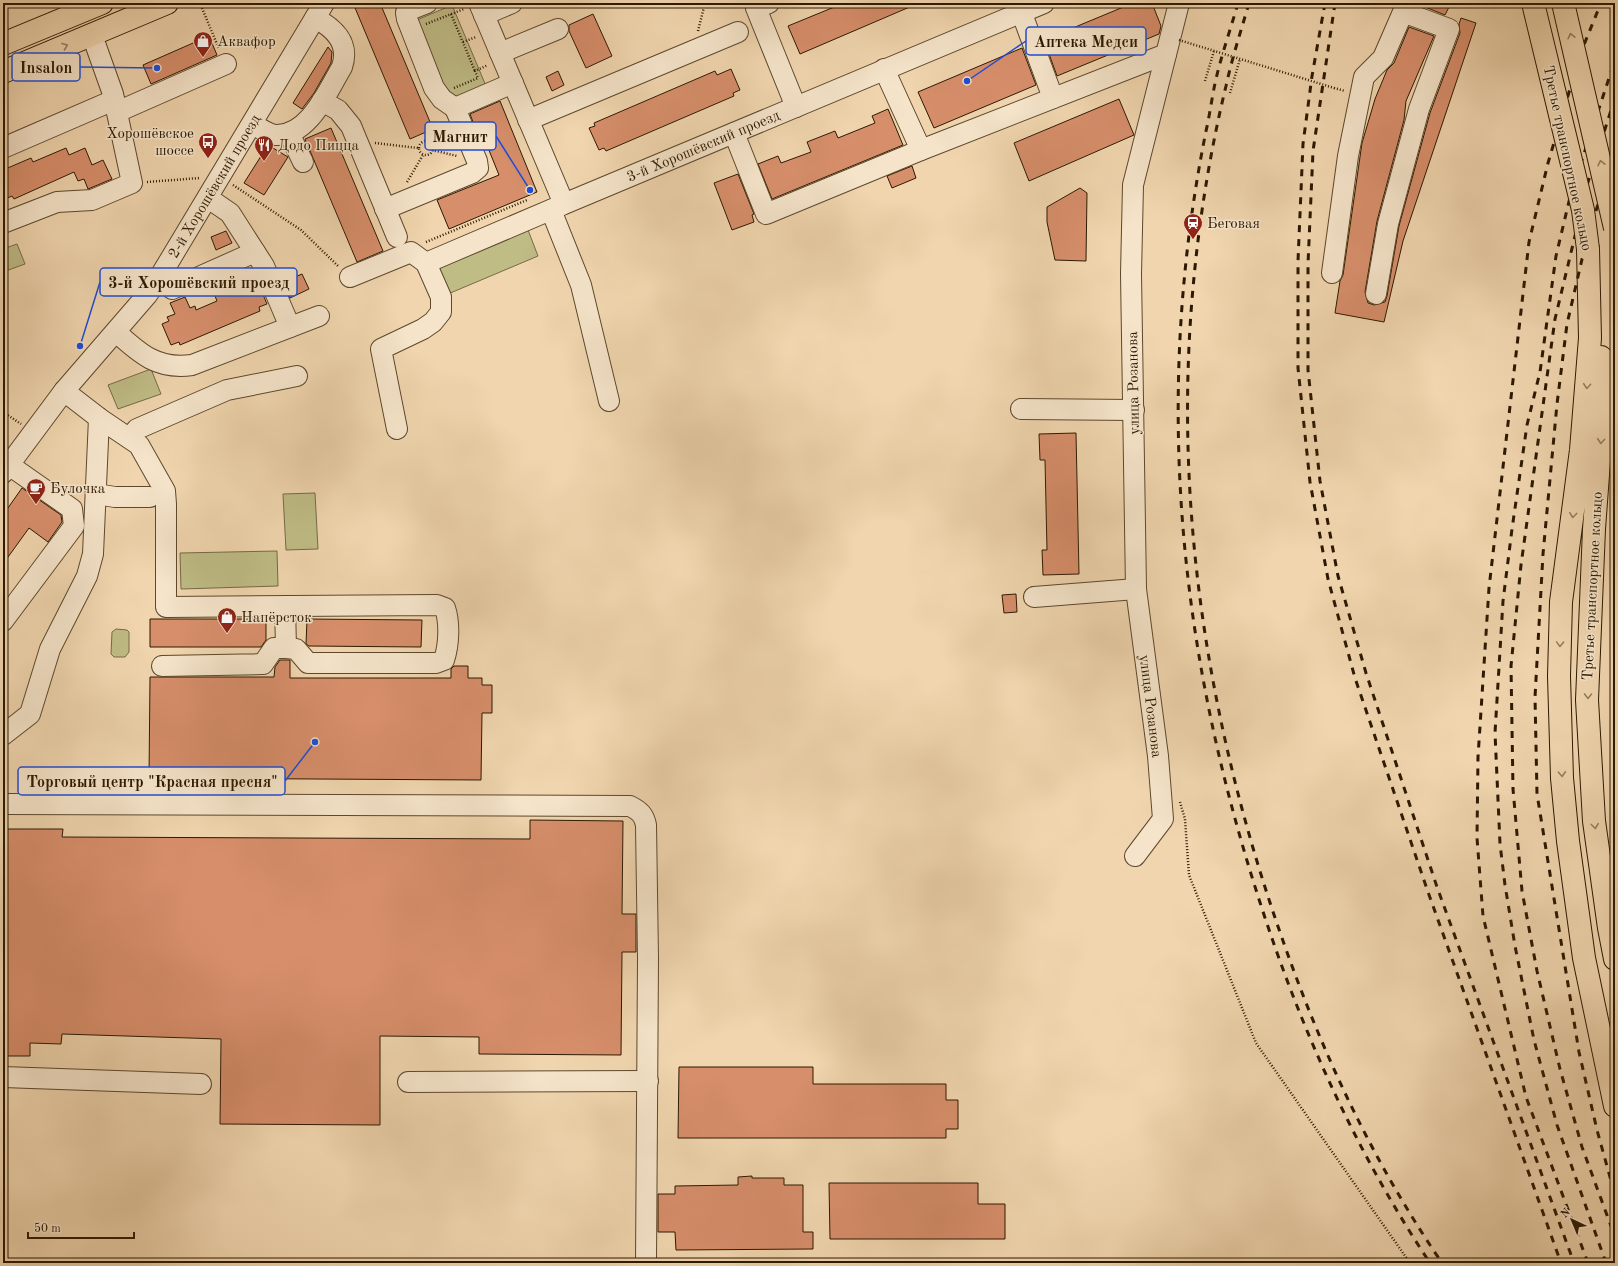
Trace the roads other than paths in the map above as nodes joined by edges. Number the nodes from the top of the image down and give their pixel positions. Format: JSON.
{"nodes":[{"id":1,"x":102,"y":3,"type":"edge"},
{"id":2,"x":167,"y":3,"type":"edge"},
{"id":3,"x":427,"y":3,"type":"edge"},
{"id":4,"x":512,"y":3,"type":"edge"},
{"id":5,"x":769,"y":3,"type":"edge"},
{"id":6,"x":1044,"y":3,"type":"edge"},
{"id":7,"x":1179,"y":3,"type":"edge"},
{"id":8,"x":1533,"y":3,"type":"edge"},
{"id":9,"x":1564,"y":3,"type":"edge"},
{"id":10,"x":1020,"y":8,"type":"edge"},
{"id":11,"x":476,"y":9,"type":"edge"},
{"id":12,"x":319,"y":10,"type":"edge"},
{"id":13,"x":558,"y":29,"type":"dead end"},
{"id":14,"x":738,"y":32,"type":"dead end"},
{"id":15,"x":92,"y":35,"type":"junction"},
{"id":16,"x":3,"y":44,"type":"edge"},
{"id":17,"x":1172,"y":47,"type":"junction"},
{"id":18,"x":494,"y":59,"type":"junction"},
{"id":19,"x":226,"y":64,"type":"road end"},
{"id":20,"x":884,"y":70,"type":"junction"},
{"id":21,"x":3,"y":72,"type":"edge"},
{"id":22,"x":513,"y":83,"type":"junction"},
{"id":23,"x":1053,"y":98,"type":"junction"},
{"id":24,"x":322,"y":101,"type":"junction"},
{"id":25,"x":115,"y":106,"type":"junction"},
{"id":26,"x":796,"y":107,"type":"junction"},
{"id":27,"x":455,"y":108,"type":"junction"},
{"id":28,"x":528,"y":120,"type":"junction"},
{"id":29,"x":253,"y":124,"type":"junction"},
{"id":30,"x":289,"y":133,"type":"junction"},
{"id":31,"x":734,"y":133,"type":"junction"},
{"id":32,"x":3,"y":148,"type":"edge"},
{"id":33,"x":921,"y":150,"type":"junction"},
{"id":34,"x":303,"y":162,"type":"dead end"},
{"id":35,"x":208,"y":198,"type":"junction"},
{"id":36,"x":557,"y":207,"type":"junction"},
{"id":37,"x":385,"y":209,"type":"junction"},
{"id":38,"x":3,"y":223,"type":"edge"},
{"id":39,"x":1615,"y":228,"type":"edge"},
{"id":40,"x":397,"y":237,"type":"dead end"},
{"id":41,"x":1588,"y":249,"type":"junction"},
{"id":42,"x":255,"y":252,"type":"junction"},
{"id":43,"x":426,"y":263,"type":"junction"},
{"id":44,"x":1332,"y":274,"type":"dead end"},
{"id":45,"x":350,"y":277,"type":"road end"},
{"id":46,"x":172,"y":288,"type":"dead end"},
{"id":47,"x":1376,"y":294,"type":"dead end"},
{"id":48,"x":319,"y":316,"type":"dead end"},
{"id":49,"x":290,"y":328,"type":"junction"},
{"id":50,"x":116,"y":332,"type":"junction"},
{"id":51,"x":297,"y":376,"type":"dead end"},
{"id":52,"x":64,"y":391,"type":"junction"},
{"id":53,"x":609,"y":401,"type":"dead end"},
{"id":54,"x":1021,"y":409,"type":"dead end"},
{"id":55,"x":1134,"y":410,"type":"junction"},
{"id":56,"x":99,"y":418,"type":"junction"},
{"id":57,"x":397,"y":429,"type":"dead end"},
{"id":58,"x":130,"y":437,"type":"junction"},
{"id":59,"x":6,"y":469,"type":"edge"},
{"id":60,"x":96,"y":494,"type":"junction"},
{"id":61,"x":150,"y":497,"type":"dead end"},
{"id":62,"x":1136,"y":588,"type":"junction"},
{"id":63,"x":1034,"y":597,"type":"dead end"},
{"id":64,"x":285,"y":606,"type":"junction"},
{"id":65,"x":3,"y":621,"type":"edge"},
{"id":66,"x":286,"y":648,"type":"junction"},
{"id":67,"x":162,"y":666,"type":"dead end"},
{"id":68,"x":3,"y":735,"type":"edge"},
{"id":69,"x":3,"y":804,"type":"edge"},
{"id":70,"x":1135,"y":856,"type":"dead end"},
{"id":71,"x":1615,"y":959,"type":"edge"},
{"id":72,"x":3,"y":1077,"type":"edge"},
{"id":73,"x":648,"y":1081,"type":"junction"},
{"id":74,"x":408,"y":1082,"type":"dead end"},
{"id":75,"x":201,"y":1084,"type":"dead end"},
{"id":76,"x":1615,"y":1106,"type":"edge"},
{"id":77,"x":646,"y":1263,"type":"edge"}],
"edges":[{"from":1,"to":16,"type":"main road"},
{"from":2,"to":15,"type":"main road"},
{"from":3,"to":27,"type":"street"},
{"from":4,"to":11,"type":"street"},
{"from":5,"to":26,"type":"street"},
{"from":6,"to":10,"type":"street","name":"3-й Хорошёвский проезд"},
{"from":7,"to":17,"type":"street","name":"улица Розанова"},
{"from":8,"to":41,"type":"main road","name":"Третье транспортное кольцо","bridge":true},
{"from":39,"to":9,"type":"main road","name":"Третье транспортное кольцо","one_way":true,"bridge":true},
{"from":10,"to":20,"type":"street","name":"3-й Хорошёвский проезд"},
{"from":10,"to":23,"type":"street"},
{"from":11,"to":18,"type":"street"},
{"from":12,"to":24,"type":"street"},
{"from":12,"to":29,"type":"street","name":"2-й Хорошёвский проезд"},
{"from":13,"to":18,"type":"street"},
{"from":14,"to":28,"type":"street"},
{"from":21,"to":15,"type":"main road","one_way":true},
{"from":15,"to":25,"type":"street"},
{"from":17,"to":23,"type":"street"},
{"from":17,"to":55,"type":"street","name":"улица Розанова"},
{"from":18,"to":22,"type":"street"},
{"from":19,"to":25,"type":"street"},
{"from":20,"to":26,"type":"street","name":"3-й Хорошёвский проезд"},
{"from":20,"to":33,"type":"street"},
{"from":22,"to":27,"type":"street"},
{"from":22,"to":28,"type":"street"},
{"from":23,"to":33,"type":"street"},
{"from":24,"to":30,"type":"street"},
{"from":24,"to":37,"type":"street"},
{"from":25,"to":32,"type":"street"},
{"from":25,"to":38,"type":"street"},
{"from":26,"to":31,"type":"street","name":"3-й Хорошёвский проезд"},
{"from":27,"to":37,"type":"street"},
{"from":28,"to":36,"type":"street"},
{"from":29,"to":30,"type":"street"},
{"from":29,"to":35,"type":"street","name":"2-й Хорошёвский проезд"},
{"from":30,"to":34,"type":"street"},
{"from":31,"to":33,"type":"street"},
{"from":31,"to":36,"type":"street","name":"3-й Хорошёвский проезд"},
{"from":35,"to":42,"type":"street"},
{"from":35,"to":50,"type":"street","name":"2-й Хорошёвский проезд"},
{"from":36,"to":43,"type":"street","name":"3-й Хорошёвский проезд"},
{"from":36,"to":53,"type":"street"},
{"from":37,"to":40,"type":"street"},
{"from":41,"to":71,"type":"main road","name":"Третье транспортное кольцо","one_way":true},
{"from":41,"to":76,"type":"main road","one_way":true},
{"from":42,"to":46,"type":"street"},
{"from":42,"to":49,"type":"street"},
{"from":43,"to":45,"type":"street"},
{"from":43,"to":57,"type":"street"},
{"from":44,"to":47,"type":"street"},
{"from":48,"to":49,"type":"street"},
{"from":49,"to":50,"type":"street"},
{"from":50,"to":52,"type":"street","name":"2-й Хорошёвский проезд"},
{"from":51,"to":58,"type":"street"},
{"from":52,"to":56,"type":"street"},
{"from":52,"to":59,"type":"street","name":"2-й Хорошёвский проезд"},
{"from":54,"to":55,"type":"street"},
{"from":55,"to":62,"type":"street","name":"улица Розанова"},
{"from":56,"to":58,"type":"street"},
{"from":56,"to":60,"type":"street"},
{"from":58,"to":64,"type":"street"},
{"from":59,"to":65,"type":"street"},
{"from":60,"to":61,"type":"street"},
{"from":60,"to":68,"type":"street"},
{"from":62,"to":63,"type":"street"},
{"from":62,"to":70,"type":"street","name":"улица Розанова"},
{"from":64,"to":66,"type":"street"},
{"from":64,"to":66,"type":"street"},
{"from":66,"to":67,"type":"street"},
{"from":69,"to":73,"type":"street"},
{"from":72,"to":75,"type":"street"},
{"from":73,"to":74,"type":"street"},
{"from":73,"to":77,"type":"street"}]}
